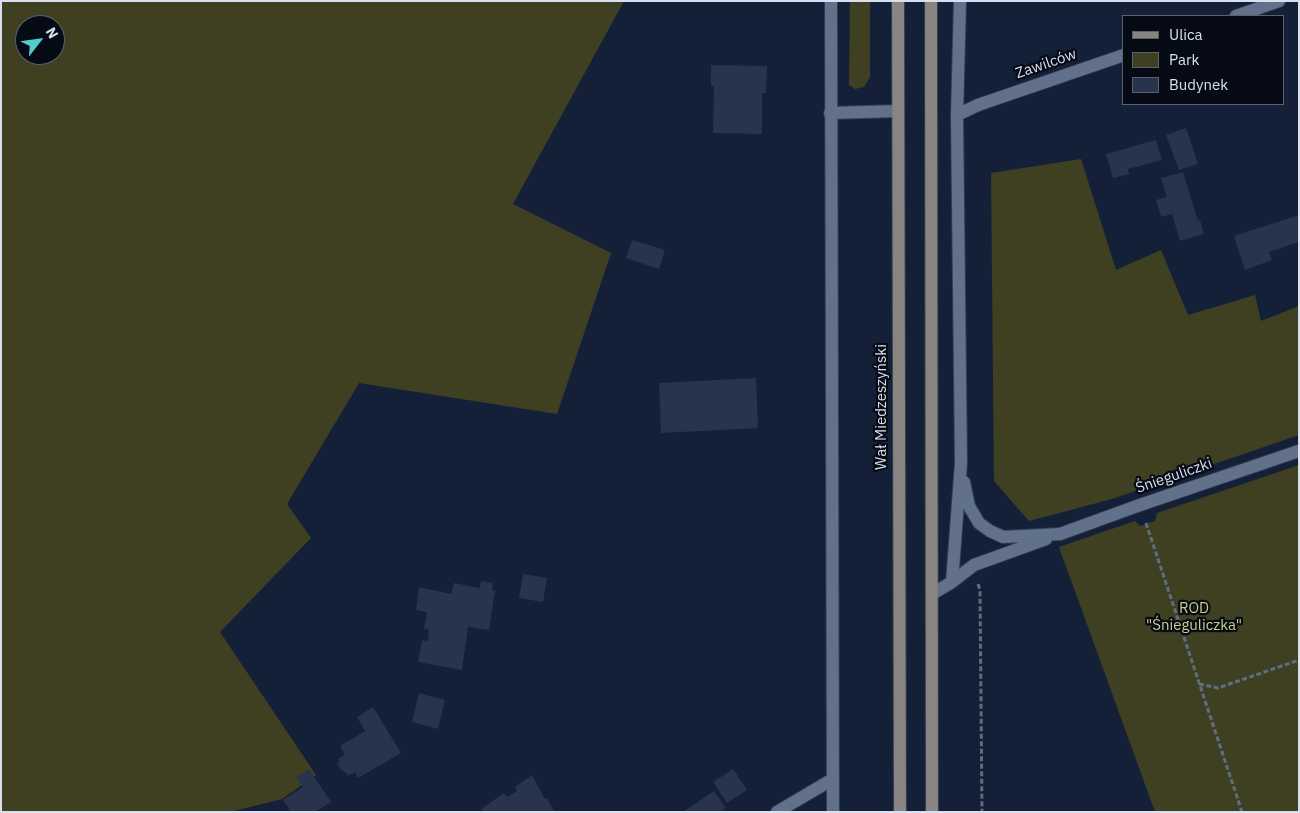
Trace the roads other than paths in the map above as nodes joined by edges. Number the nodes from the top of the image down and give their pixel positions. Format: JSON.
{"nodes":[{"id":1,"x":831,"y":1,"type":"edge"},
{"id":2,"x":898,"y":1,"type":"edge"},
{"id":3,"x":930,"y":1,"type":"edge"},
{"id":4,"x":960,"y":1,"type":"edge"},
{"id":5,"x":1279,"y":1,"type":"edge"},
{"id":6,"x":1239,"y":15,"type":"edge"},
{"id":7,"x":1122,"y":56,"type":"edge"},
{"id":8,"x":898,"y":111,"type":"junction"},
{"id":9,"x":830,"y":113,"type":"junction"},
{"id":10,"x":957,"y":115,"type":"junction"},
{"id":11,"x":1299,"y":451,"type":"edge"},
{"id":12,"x":961,"y":463,"type":"junction"},
{"id":13,"x":1060,"y":534,"type":"junction"},
{"id":14,"x":952,"y":582,"type":"junction"},
{"id":15,"x":932,"y":594,"type":"junction"},
{"id":16,"x":833,"y":779,"type":"junction"},
{"id":17,"x":777,"y":812,"type":"edge"},
{"id":18,"x":833,"y":812,"type":"edge"},
{"id":19,"x":900,"y":812,"type":"edge"},
{"id":20,"x":932,"y":812,"type":"edge"}],
"edges":[{"from":1,"to":9,"type":"street"},
{"from":2,"to":8,"type":"main road","name":"Wał Miedzeszyński"},
{"from":3,"to":15,"type":"main road"},
{"from":4,"to":10,"type":"street"},
{"from":5,"to":6,"type":"street"},
{"from":7,"to":10,"type":"street","name":"Zawilców"},
{"from":8,"to":9,"type":"street"},
{"from":8,"to":19,"type":"main road","name":"Wał Miedzeszyński"},
{"from":9,"to":16,"type":"street"},
{"from":10,"to":12,"type":"street"},
{"from":11,"to":13,"type":"street","name":"Śnieguliczki"},
{"from":12,"to":13,"type":"street"},
{"from":12,"to":14,"type":"street"},
{"from":13,"to":14,"type":"street","name":"Śnieguliczki"},
{"from":14,"to":15,"type":"street","name":"Śnieguliczki"},
{"from":15,"to":20,"type":"main road"},
{"from":16,"to":17,"type":"street"},
{"from":16,"to":18,"type":"street"}]}
